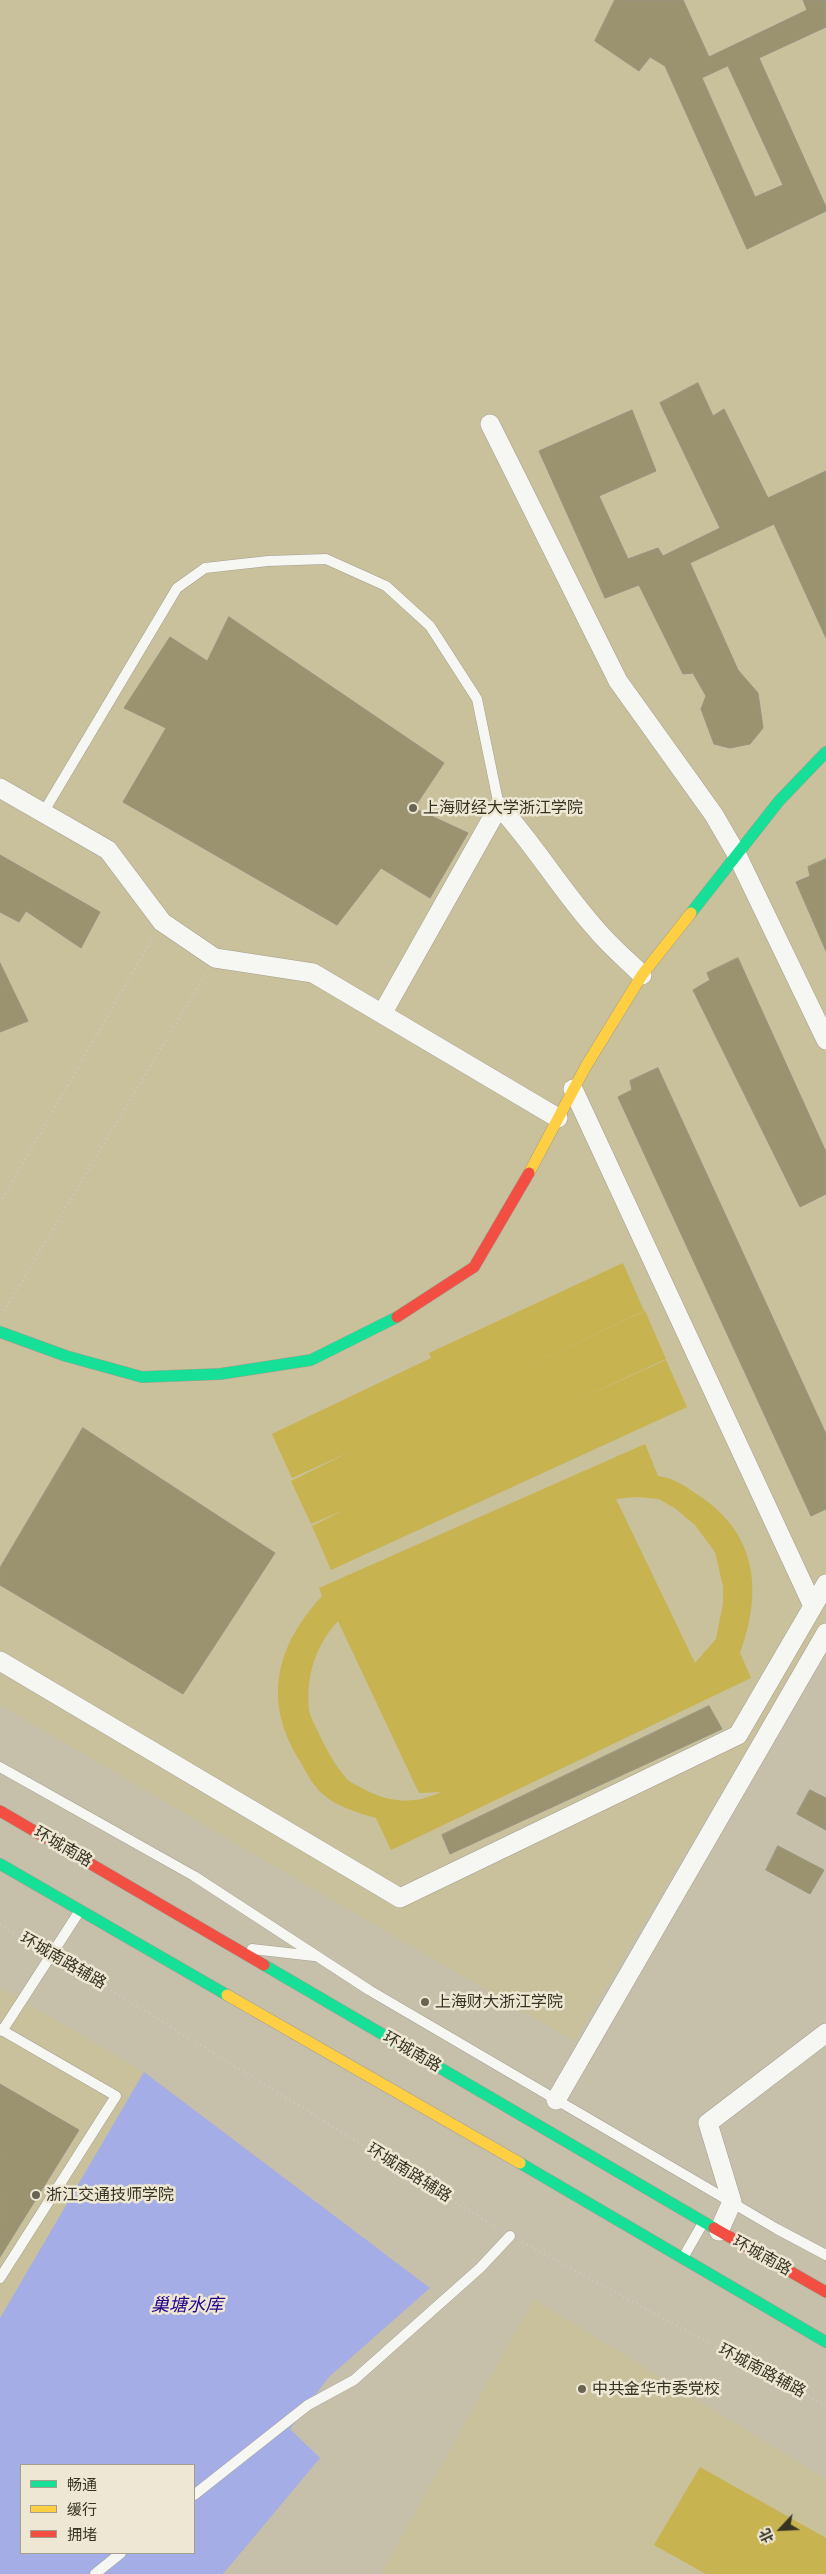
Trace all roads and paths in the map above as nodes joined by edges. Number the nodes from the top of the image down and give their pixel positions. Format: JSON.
{"nodes":[{"id":1,"x":490,"y":424,"type":"dead end"},
{"id":2,"x":826,"y":752,"type":"edge"},
{"id":3,"x":0,"y":788,"type":"edge"},
{"id":4,"x":499,"y":806,"type":"junction"},
{"id":5,"x":43,"y":813,"type":"junction"},
{"id":6,"x":736,"y":853,"type":"junction"},
{"id":7,"x":162,"y":922,"type":"junction"},
{"id":8,"x":215,"y":958,"type":"junction"},
{"id":9,"x":642,"y":975,"type":"junction"},
{"id":10,"x":382,"y":1014,"type":"junction"},
{"id":11,"x":826,"y":1040,"type":"edge"},
{"id":12,"x":573,"y":1089,"type":"junction"},
{"id":13,"x":558,"y":1118,"type":"junction"},
{"id":14,"x":0,"y":1203,"type":"edge"},
{"id":15,"x":0,"y":1318,"type":"edge"},
{"id":16,"x":0,"y":1332,"type":"edge"},
{"id":17,"x":826,"y":1584,"type":"edge"},
{"id":18,"x":813,"y":1606,"type":"junction"},
{"id":19,"x":826,"y":1633,"type":"edge"},
{"id":20,"x":0,"y":1661,"type":"edge"},
{"id":21,"x":0,"y":1767,"type":"edge"},
{"id":22,"x":0,"y":1811,"type":"edge"},
{"id":23,"x":0,"y":1864,"type":"edge"},
{"id":24,"x":80,"y":1910,"type":"junction"},
{"id":25,"x":0,"y":1925,"type":"edge"},
{"id":26,"x":232,"y":1946,"type":"junction"},
{"id":27,"x":52,"y":1954,"type":"junction"},
{"id":28,"x":318,"y":1956,"type":"junction"},
{"id":29,"x":1,"y":2030,"type":"edge"},
{"id":30,"x":826,"y":2033,"type":"edge"},
{"id":31,"x":556,"y":2100,"type":"junction"},
{"id":32,"x":732,"y":2202,"type":"junction"},
{"id":33,"x":711,"y":2227,"type":"junction"},
{"id":34,"x":510,"y":2236,"type":"junction"},
{"id":35,"x":826,"y":2255,"type":"edge"},
{"id":36,"x":684,"y":2257,"type":"junction"},
{"id":37,"x":0,"y":2278,"type":"edge"},
{"id":38,"x":826,"y":2292,"type":"edge"},
{"id":39,"x":826,"y":2342,"type":"edge"},
{"id":40,"x":826,"y":2406,"type":"edge"},
{"id":41,"x":195,"y":2494,"type":"edge"},
{"id":42,"x":120,"y":2554,"type":"edge"},
{"id":43,"x":94,"y":2574,"type":"edge"}],
"edges":[{"from":1,"to":6,"type":"street"},
{"from":2,"to":6,"type":"main road"},
{"from":3,"to":5,"type":"street"},
{"from":4,"to":5,"type":"lane"},
{"from":4,"to":9,"type":"street"},
{"from":4,"to":10,"type":"street"},
{"from":5,"to":7,"type":"street"},
{"from":6,"to":9,"type":"main road"},
{"from":6,"to":11,"type":"street"},
{"from":7,"to":8,"type":"street"},
{"from":7,"to":14,"type":"path"},
{"from":8,"to":10,"type":"street"},
{"from":8,"to":15,"type":"path"},
{"from":9,"to":12,"type":"main road"},
{"from":10,"to":13,"type":"street"},
{"from":12,"to":13,"type":"main road"},
{"from":12,"to":18,"type":"street"},
{"from":13,"to":16,"type":"main road"},
{"from":17,"to":18,"type":"street"},
{"from":18,"to":20,"type":"street"},
{"from":19,"to":31,"type":"street"},
{"from":21,"to":28,"type":"lane"},
{"from":22,"to":26,"type":"main road","name":"环城南路"},
{"from":23,"to":24,"type":"main road"},
{"from":24,"to":27,"type":"lane"},
{"from":24,"to":36,"type":"main road"},
{"from":25,"to":27,"type":"path","name":"环城南路辅路"},
{"from":26,"to":28,"type":"lane"},
{"from":26,"to":33,"type":"main road","name":"环城南路"},
{"from":27,"to":29,"type":"lane"},
{"from":27,"to":34,"type":"path","name":"环城南路辅路"},
{"from":28,"to":31,"type":"lane"},
{"from":29,"to":37,"type":"lane"},
{"from":30,"to":32,"type":"street"},
{"from":31,"to":32,"type":"lane"},
{"from":32,"to":33,"type":"street"},
{"from":32,"to":35,"type":"lane"},
{"from":33,"to":36,"type":"lane"},
{"from":33,"to":38,"type":"main road","name":"环城南路"},
{"from":34,"to":40,"type":"path","name":"环城南路辅路"},
{"from":34,"to":41,"type":"lane"},
{"from":36,"to":39,"type":"main road"},
{"from":42,"to":43,"type":"lane"}]}
